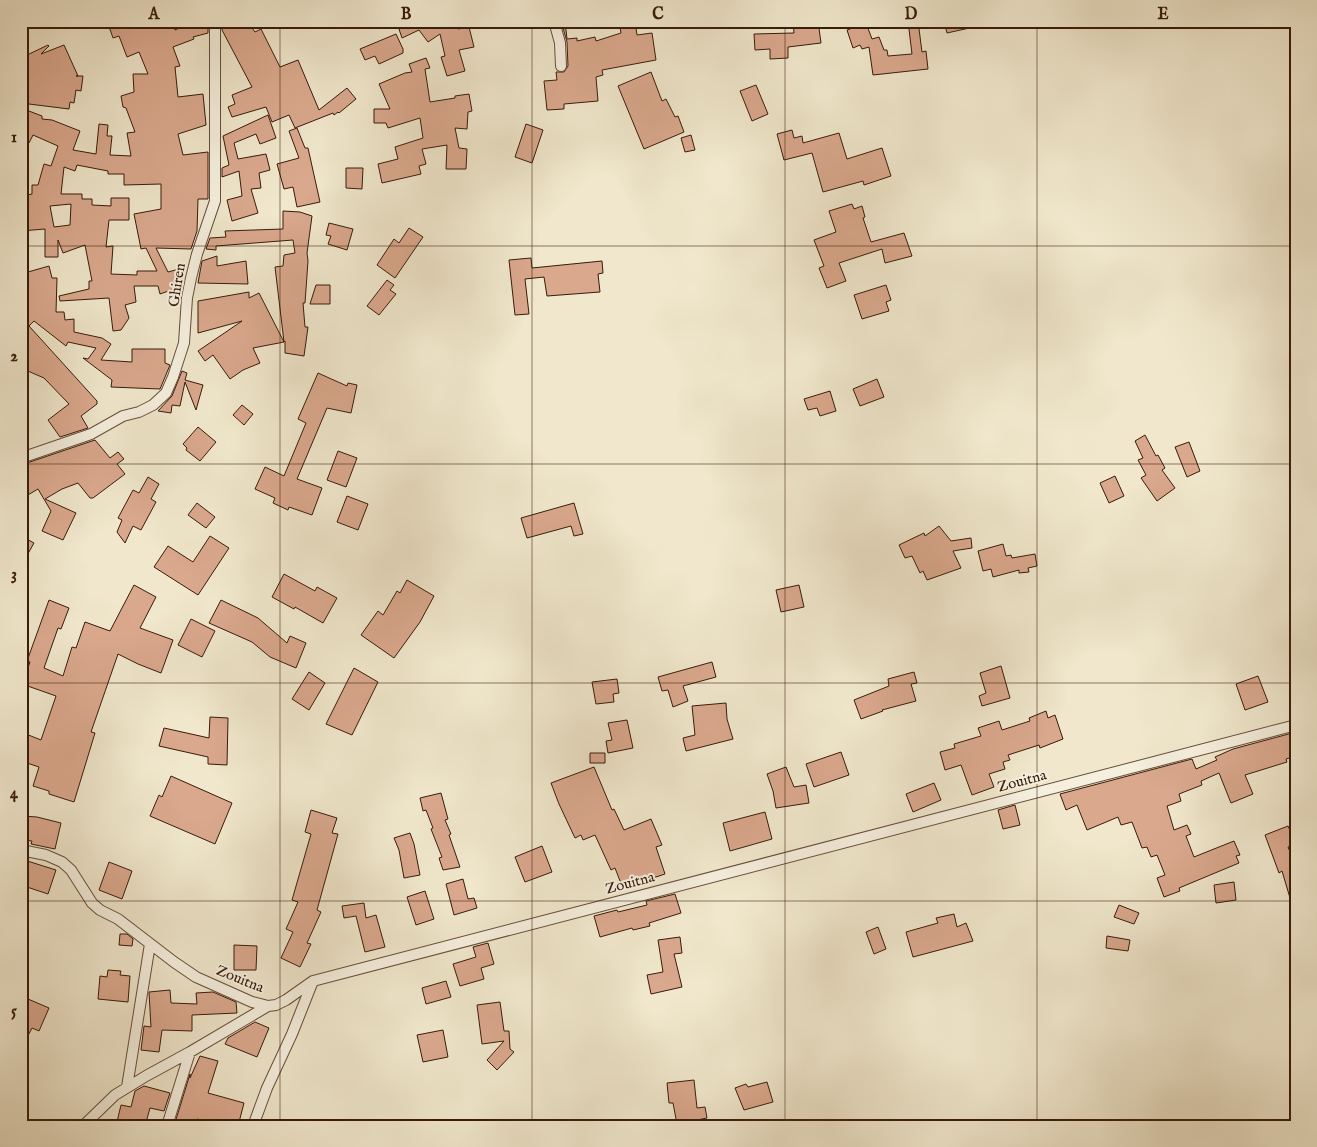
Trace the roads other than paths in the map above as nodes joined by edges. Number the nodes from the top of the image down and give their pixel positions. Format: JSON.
{"nodes":[{"id":1,"x":215,"y":21,"type":"edge"},
{"id":2,"x":554,"y":21,"type":"edge"},
{"id":3,"x":561,"y":66,"type":"dead end"},
{"id":4,"x":21,"y":458,"type":"edge"},
{"id":5,"x":1296,"y":725,"type":"edge"},
{"id":6,"x":21,"y":850,"type":"edge"},
{"id":7,"x":150,"y":944,"type":"junction"},
{"id":8,"x":313,"y":981,"type":"junction"},
{"id":9,"x":268,"y":1006,"type":"junction"},
{"id":10,"x":190,"y":1052,"type":"junction"},
{"id":11,"x":127,"y":1087,"type":"junction"},
{"id":12,"x":83,"y":1126,"type":"edge"},
{"id":13,"x":167,"y":1126,"type":"edge"},
{"id":14,"x":253,"y":1126,"type":"edge"}],
"edges":[{"from":1,"to":4,"type":"street","name":"Ghiren"},
{"from":2,"to":3,"type":"street"},
{"from":5,"to":8,"type":"street","name":"Zouitna"},
{"from":6,"to":7,"type":"street","name":"Zouitna"},
{"from":7,"to":9,"type":"street","name":"Zouitna"},
{"from":7,"to":11,"type":"street"},
{"from":8,"to":9,"type":"street","name":"Zouitna"},
{"from":8,"to":14,"type":"street"},
{"from":9,"to":10,"type":"street"},
{"from":10,"to":11,"type":"street"},
{"from":10,"to":13,"type":"street"},
{"from":11,"to":12,"type":"street"}]}
